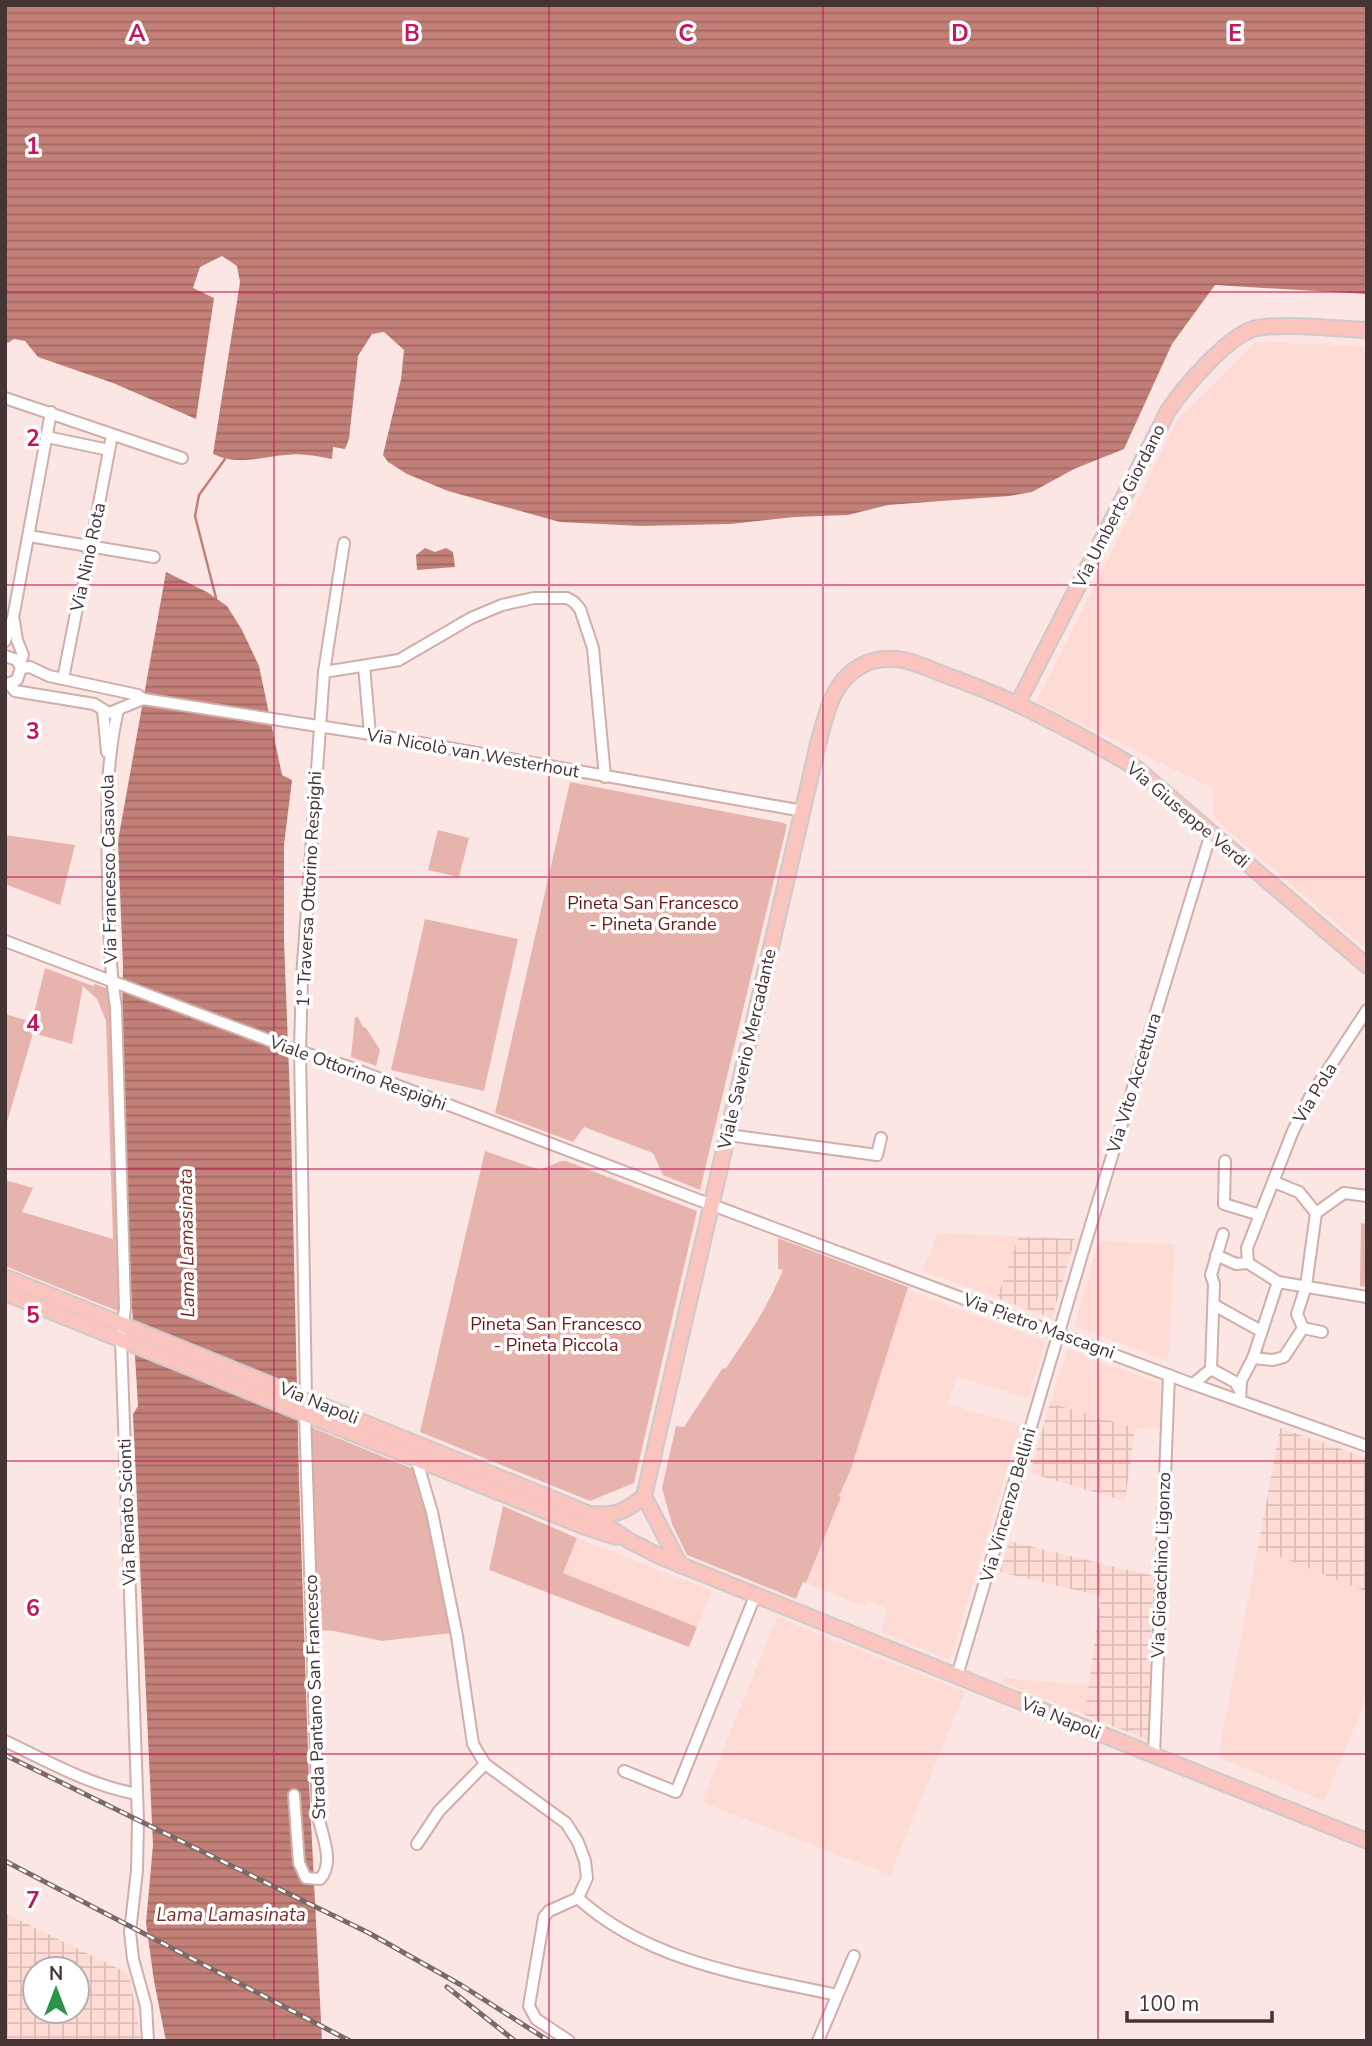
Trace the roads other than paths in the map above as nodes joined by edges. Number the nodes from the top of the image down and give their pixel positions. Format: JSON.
{"nodes":[{"id":1,"x":1367,"y":330,"type":"edge"},
{"id":2,"x":5,"y":398,"type":"edge"},
{"id":3,"x":51,"y":412,"type":"junction"},
{"id":4,"x":112,"y":435,"type":"junction"},
{"id":5,"x":47,"y":437,"type":"junction"},
{"id":6,"x":109,"y":450,"type":"junction"},
{"id":7,"x":182,"y":458,"type":"dead end"},
{"id":8,"x":29,"y":536,"type":"junction"},
{"id":9,"x":344,"y":543,"type":"dead end"},
{"id":10,"x":91,"y":546,"type":"junction"},
{"id":11,"x":154,"y":557,"type":"dead end"},
{"id":12,"x":13,"y":618,"type":"junction"},
{"id":13,"x":5,"y":641,"type":"edge"},
{"id":14,"x":5,"y":656,"type":"edge"},
{"id":15,"x":912,"y":662,"type":"joint"},
{"id":16,"x":20,"y":666,"type":"junction"},
{"id":17,"x":363,"y":666,"type":"junction"},
{"id":18,"x":324,"y":672,"type":"junction"},
{"id":19,"x":64,"y":679,"type":"junction"},
{"id":20,"x":7,"y":685,"type":"edge"},
{"id":21,"x":113,"y":690,"type":"junction"},
{"id":22,"x":143,"y":699,"type":"junction"},
{"id":23,"x":1018,"y":703,"type":"junction"},
{"id":24,"x":101,"y":708,"type":"junction"},
{"id":25,"x":119,"y":708,"type":"junction"},
{"id":26,"x":317,"y":727,"type":"junction"},
{"id":27,"x":370,"y":734,"type":"junction"},
{"id":28,"x":108,"y":758,"type":"junction"},
{"id":29,"x":605,"y":777,"type":"junction"},
{"id":30,"x":803,"y":811,"type":"junction"},
{"id":31,"x":1211,"y":833,"type":"junction"},
{"id":32,"x":5,"y":941,"type":"edge"},
{"id":33,"x":1367,"y":965,"type":"edge"},
{"id":34,"x":114,"y":982,"type":"junction"},
{"id":35,"x":1367,"y":1010,"type":"edge"},
{"id":36,"x":297,"y":1051,"type":"junction"},
{"id":37,"x":728,"y":1135,"type":"junction"},
{"id":38,"x":881,"y":1138,"type":"dead end"},
{"id":39,"x":1225,"y":1161,"type":"dead end"},
{"id":40,"x":1274,"y":1182,"type":"junction"},
{"id":41,"x":1367,"y":1196,"type":"edge"},
{"id":42,"x":711,"y":1205,"type":"junction"},
{"id":43,"x":1316,"y":1213,"type":"junction"},
{"id":44,"x":1260,"y":1215,"type":"junction"},
{"id":45,"x":1223,"y":1234,"type":"dead end"},
{"id":46,"x":1216,"y":1255,"type":"junction"},
{"id":47,"x":1248,"y":1263,"type":"junction"},
{"id":48,"x":5,"y":1278,"type":"edge"},
{"id":49,"x":1278,"y":1282,"type":"junction"},
{"id":50,"x":1306,"y":1286,"type":"junction"},
{"id":51,"x":5,"y":1293,"type":"edge"},
{"id":52,"x":1367,"y":1297,"type":"edge"},
{"id":53,"x":1213,"y":1305,"type":"junction"},
{"id":54,"x":1303,"y":1328,"type":"junction"},
{"id":55,"x":1261,"y":1331,"type":"junction"},
{"id":56,"x":1322,"y":1332,"type":"dead end"},
{"id":57,"x":126,"y":1334,"type":"junction"},
{"id":58,"x":1059,"y":1334,"type":"junction"},
{"id":59,"x":1253,"y":1358,"type":"junction"},
{"id":60,"x":1211,"y":1368,"type":"junction"},
{"id":61,"x":1169,"y":1375,"type":"junction"},
{"id":62,"x":1194,"y":1384,"type":"junction"},
{"id":63,"x":1239,"y":1395,"type":"junction"},
{"id":64,"x":306,"y":1398,"type":"junction"},
{"id":65,"x":305,"y":1413,"type":"junction"},
{"id":66,"x":1367,"y":1446,"type":"edge"},
{"id":67,"x":416,"y":1458,"type":"junction"},
{"id":68,"x":643,"y":1496,"type":"junction"},
{"id":69,"x":590,"y":1514,"type":"junction"},
{"id":70,"x":628,"y":1540,"type":"junction"},
{"id":71,"x":680,"y":1565,"type":"junction"},
{"id":72,"x":755,"y":1596,"type":"junction"},
{"id":73,"x":957,"y":1676,"type":"junction"},
{"id":74,"x":5,"y":1741,"type":"edge"},
{"id":75,"x":1154,"y":1755,"type":"junction"},
{"id":76,"x":485,"y":1764,"type":"junction"},
{"id":77,"x":624,"y":1771,"type":"dead end"},
{"id":78,"x":137,"y":1794,"type":"junction"},
{"id":79,"x":294,"y":1795,"type":"dead end"},
{"id":80,"x":1367,"y":1841,"type":"edge"},
{"id":81,"x":417,"y":1844,"type":"dead end"},
{"id":82,"x":578,"y":1898,"type":"junction"},
{"id":83,"x":854,"y":1955,"type":"dead end"},
{"id":84,"x":837,"y":1995,"type":"junction"},
{"id":85,"x":148,"y":2041,"type":"edge"},
{"id":86,"x":569,"y":2041,"type":"edge"},
{"id":87,"x":818,"y":2041,"type":"edge"}],
"edges":[{"from":1,"to":23,"type":"main road","name":"Via Umberto Giordano"},
{"from":2,"to":3,"type":"street"},
{"from":3,"to":4,"type":"street"},
{"from":3,"to":5,"type":"street"},
{"from":4,"to":6,"type":"street","name":"Via Nino Rota"},
{"from":4,"to":7,"type":"street"},
{"from":5,"to":6,"type":"street"},
{"from":5,"to":8,"type":"street"},
{"from":6,"to":10,"type":"street","name":"Via Nino Rota"},
{"from":8,"to":10,"type":"street"},
{"from":8,"to":12,"type":"street"},
{"from":9,"to":18,"type":"street","name":"1° Traversa Ottorino Respighi"},
{"from":10,"to":11,"type":"street"},
{"from":10,"to":19,"type":"street","name":"Via Nino Rota"},
{"from":12,"to":13,"type":"street"},
{"from":12,"to":16,"type":"street"},
{"from":14,"to":16,"type":"street","name":"Via Nicolò van Westerhout"},
{"from":15,"to":23,"type":"main road","name":"Via Giuseppe Verdi"},
{"from":15,"to":30,"type":"main road","name":"Viale Saverio Mercadante"},
{"from":16,"to":19,"type":"street","name":"Via Nicolò van Westerhout"},
{"from":16,"to":20,"type":"street","name":"Via Nicolò van Westerhout"},
{"from":17,"to":18,"type":"street"},
{"from":17,"to":27,"type":"street"},
{"from":17,"to":29,"type":"street"},
{"from":18,"to":26,"type":"street","name":"1° Traversa Ottorino Respighi"},
{"from":19,"to":21,"type":"street","name":"Via Nicolò van Westerhout"},
{"from":20,"to":24,"type":"street","name":"Via Nicolò van Westerhout"},
{"from":21,"to":22,"type":"street","name":"Via Nicolò van Westerhout"},
{"from":21,"to":24,"type":"street"},
{"from":21,"to":25,"type":"street"},
{"from":22,"to":25,"type":"street","name":"Via Nicolò van Westerhout"},
{"from":22,"to":26,"type":"street","name":"Via Nicolò van Westerhout"},
{"from":23,"to":31,"type":"main road","name":"Via Giuseppe Verdi"},
{"from":24,"to":25,"type":"street","name":"Via Nicolò van Westerhout"},
{"from":24,"to":28,"type":"street","name":"Via Francesco Casavola"},
{"from":25,"to":28,"type":"street","name":"Via Francesco Casavola"},
{"from":26,"to":27,"type":"street","name":"Via Nicolò van Westerhout"},
{"from":26,"to":36,"type":"street","name":"1° Traversa Ottorino Respighi"},
{"from":27,"to":29,"type":"street","name":"Via Nicolò van Westerhout"},
{"from":28,"to":34,"type":"street","name":"Via Francesco Casavola"},
{"from":29,"to":30,"type":"street","name":"Via Nicolò van Westerhout"},
{"from":30,"to":37,"type":"main road","name":"Viale Saverio Mercadante"},
{"from":31,"to":33,"type":"main road","name":"Via Giuseppe Verdi"},
{"from":31,"to":58,"type":"street","name":"Via Vito Accettura"},
{"from":32,"to":34,"type":"street","name":"Viale Ottorino Respighi"},
{"from":34,"to":36,"type":"street","name":"Viale Ottorino Respighi"},
{"from":34,"to":57,"type":"street","name":"Via Renato Scionti"},
{"from":35,"to":40,"type":"street","name":"Via Pola"},
{"from":36,"to":42,"type":"street","name":"Viale Ottorino Respighi"},
{"from":36,"to":64,"type":"street"},
{"from":37,"to":38,"type":"street"},
{"from":37,"to":42,"type":"main road","name":"Viale Saverio Mercadante"},
{"from":39,"to":44,"type":"street"},
{"from":40,"to":43,"type":"street"},
{"from":40,"to":44,"type":"street","name":"Via Pola"},
{"from":41,"to":43,"type":"street"},
{"from":42,"to":58,"type":"street","name":"Via Pietro Mascagni"},
{"from":42,"to":68,"type":"main road","name":"Viale Saverio Mercadante"},
{"from":43,"to":50,"type":"street"},
{"from":44,"to":47,"type":"street","name":"Via Pola"},
{"from":45,"to":46,"type":"street"},
{"from":46,"to":47,"type":"street"},
{"from":46,"to":53,"type":"street"},
{"from":47,"to":49,"type":"street"},
{"from":48,"to":57,"type":"main road","name":"Via Napoli"},
{"from":49,"to":50,"type":"street"},
{"from":49,"to":55,"type":"street"},
{"from":50,"to":52,"type":"street"},
{"from":50,"to":54,"type":"street"},
{"from":51,"to":57,"type":"main road","name":"Via Napoli"},
{"from":53,"to":55,"type":"street"},
{"from":53,"to":60,"type":"street"},
{"from":54,"to":56,"type":"street"},
{"from":54,"to":59,"type":"street"},
{"from":55,"to":59,"type":"street"},
{"from":57,"to":64,"type":"main road","name":"Via Napoli"},
{"from":57,"to":65,"type":"main road","name":"Via Napoli"},
{"from":57,"to":78,"type":"street","name":"Via Renato Scionti"},
{"from":58,"to":61,"type":"street","name":"Via Pietro Mascagni"},
{"from":58,"to":73,"type":"street","name":"Via Vincenzo Bellini"},
{"from":59,"to":63,"type":"street"},
{"from":60,"to":62,"type":"street"},
{"from":60,"to":63,"type":"street"},
{"from":61,"to":62,"type":"street","name":"Via Pietro Mascagni"},
{"from":61,"to":75,"type":"street","name":"Via Gioacchino Ligonzo"},
{"from":62,"to":63,"type":"street","name":"Via Pietro Mascagni"},
{"from":63,"to":66,"type":"street","name":"Via Pietro Mascagni"},
{"from":64,"to":69,"type":"main road","name":"Via Napoli"},
{"from":65,"to":67,"type":"main road","name":"Via Napoli"},
{"from":65,"to":79,"type":"street","name":"Strada Pantano San Francesco"},
{"from":67,"to":70,"type":"main road","name":"Via Napoli"},
{"from":67,"to":76,"type":"street"},
{"from":68,"to":69,"type":"main road"},
{"from":68,"to":71,"type":"main road"},
{"from":69,"to":70,"type":"main road","name":"Via Napoli"},
{"from":70,"to":71,"type":"main road","name":"Via Napoli"},
{"from":71,"to":72,"type":"main road","name":"Via Napoli"},
{"from":72,"to":73,"type":"main road","name":"Via Napoli"},
{"from":72,"to":77,"type":"street"},
{"from":73,"to":75,"type":"main road","name":"Via Napoli"},
{"from":74,"to":78,"type":"street"},
{"from":75,"to":80,"type":"main road","name":"Via Napoli"},
{"from":76,"to":81,"type":"street"},
{"from":76,"to":82,"type":"street"},
{"from":78,"to":85,"type":"street","name":"Via Renato Scionti"},
{"from":82,"to":84,"type":"street"},
{"from":82,"to":86,"type":"street"},
{"from":83,"to":84,"type":"street"},
{"from":84,"to":87,"type":"street"}]}
